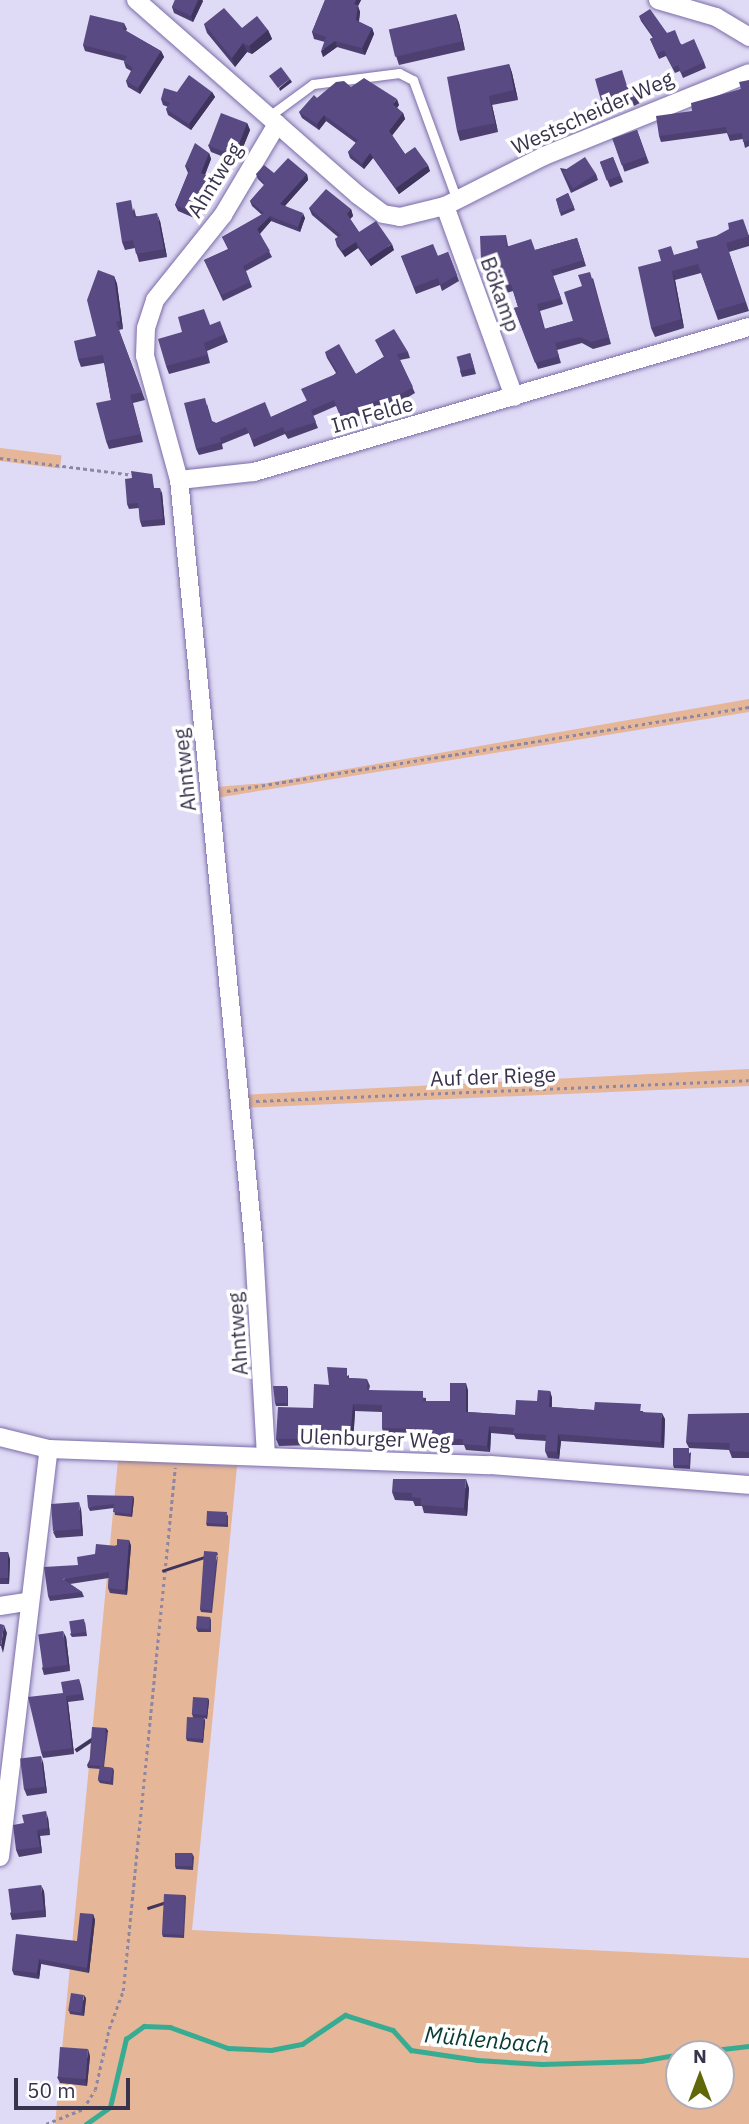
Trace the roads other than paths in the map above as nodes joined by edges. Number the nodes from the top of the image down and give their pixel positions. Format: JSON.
{"nodes":[{"id":1,"x":658,"y":0,"type":"edge"},
{"id":2,"x":140,"y":2,"type":"edge"},
{"id":3,"x":716,"y":9,"type":"edge"},
{"id":4,"x":749,"y":37,"type":"edge"},
{"id":5,"x":749,"y":73,"type":"edge"},
{"id":6,"x":272,"y":120,"type":"junction"},
{"id":7,"x":451,"y":203,"type":"junction"},
{"id":8,"x":749,"y":327,"type":"edge"},
{"id":9,"x":514,"y":397,"type":"junction"},
{"id":10,"x":178,"y":480,"type":"junction"},
{"id":11,"x":0,"y":1437,"type":"edge"},
{"id":12,"x":48,"y":1449,"type":"junction"},
{"id":13,"x":266,"y":1456,"type":"junction"},
{"id":14,"x":749,"y":1485,"type":"edge"},
{"id":15,"x":30,"y":1601,"type":"junction"},
{"id":16,"x":0,"y":1606,"type":"edge"},
{"id":17,"x":2,"y":1798,"type":"edge"},
{"id":18,"x":0,"y":1857,"type":"edge"}],
"edges":[{"from":1,"to":3,"type":"street"},
{"from":2,"to":6,"type":"street","name":"Westscheider Weg"},
{"from":3,"to":4,"type":"street"},
{"from":5,"to":7,"type":"street","name":"Westscheider Weg"},
{"from":6,"to":7,"type":"street","name":"Westscheider Weg"},
{"from":6,"to":7,"type":"lane"},
{"from":6,"to":10,"type":"street","name":"Ahntweg"},
{"from":7,"to":9,"type":"street","name":"Bökamp"},
{"from":8,"to":9,"type":"street","name":"Im Felde"},
{"from":9,"to":10,"type":"street","name":"Im Felde"},
{"from":10,"to":13,"type":"street","name":"Ahntweg"},
{"from":11,"to":12,"type":"street","name":"Ulenburger Weg"},
{"from":12,"to":13,"type":"street","name":"Ulenburger Weg"},
{"from":12,"to":15,"type":"street"},
{"from":13,"to":14,"type":"street","name":"Ulenburger Weg"},
{"from":15,"to":16,"type":"street"},
{"from":15,"to":17,"type":"street"},
{"from":17,"to":18,"type":"street"}]}
